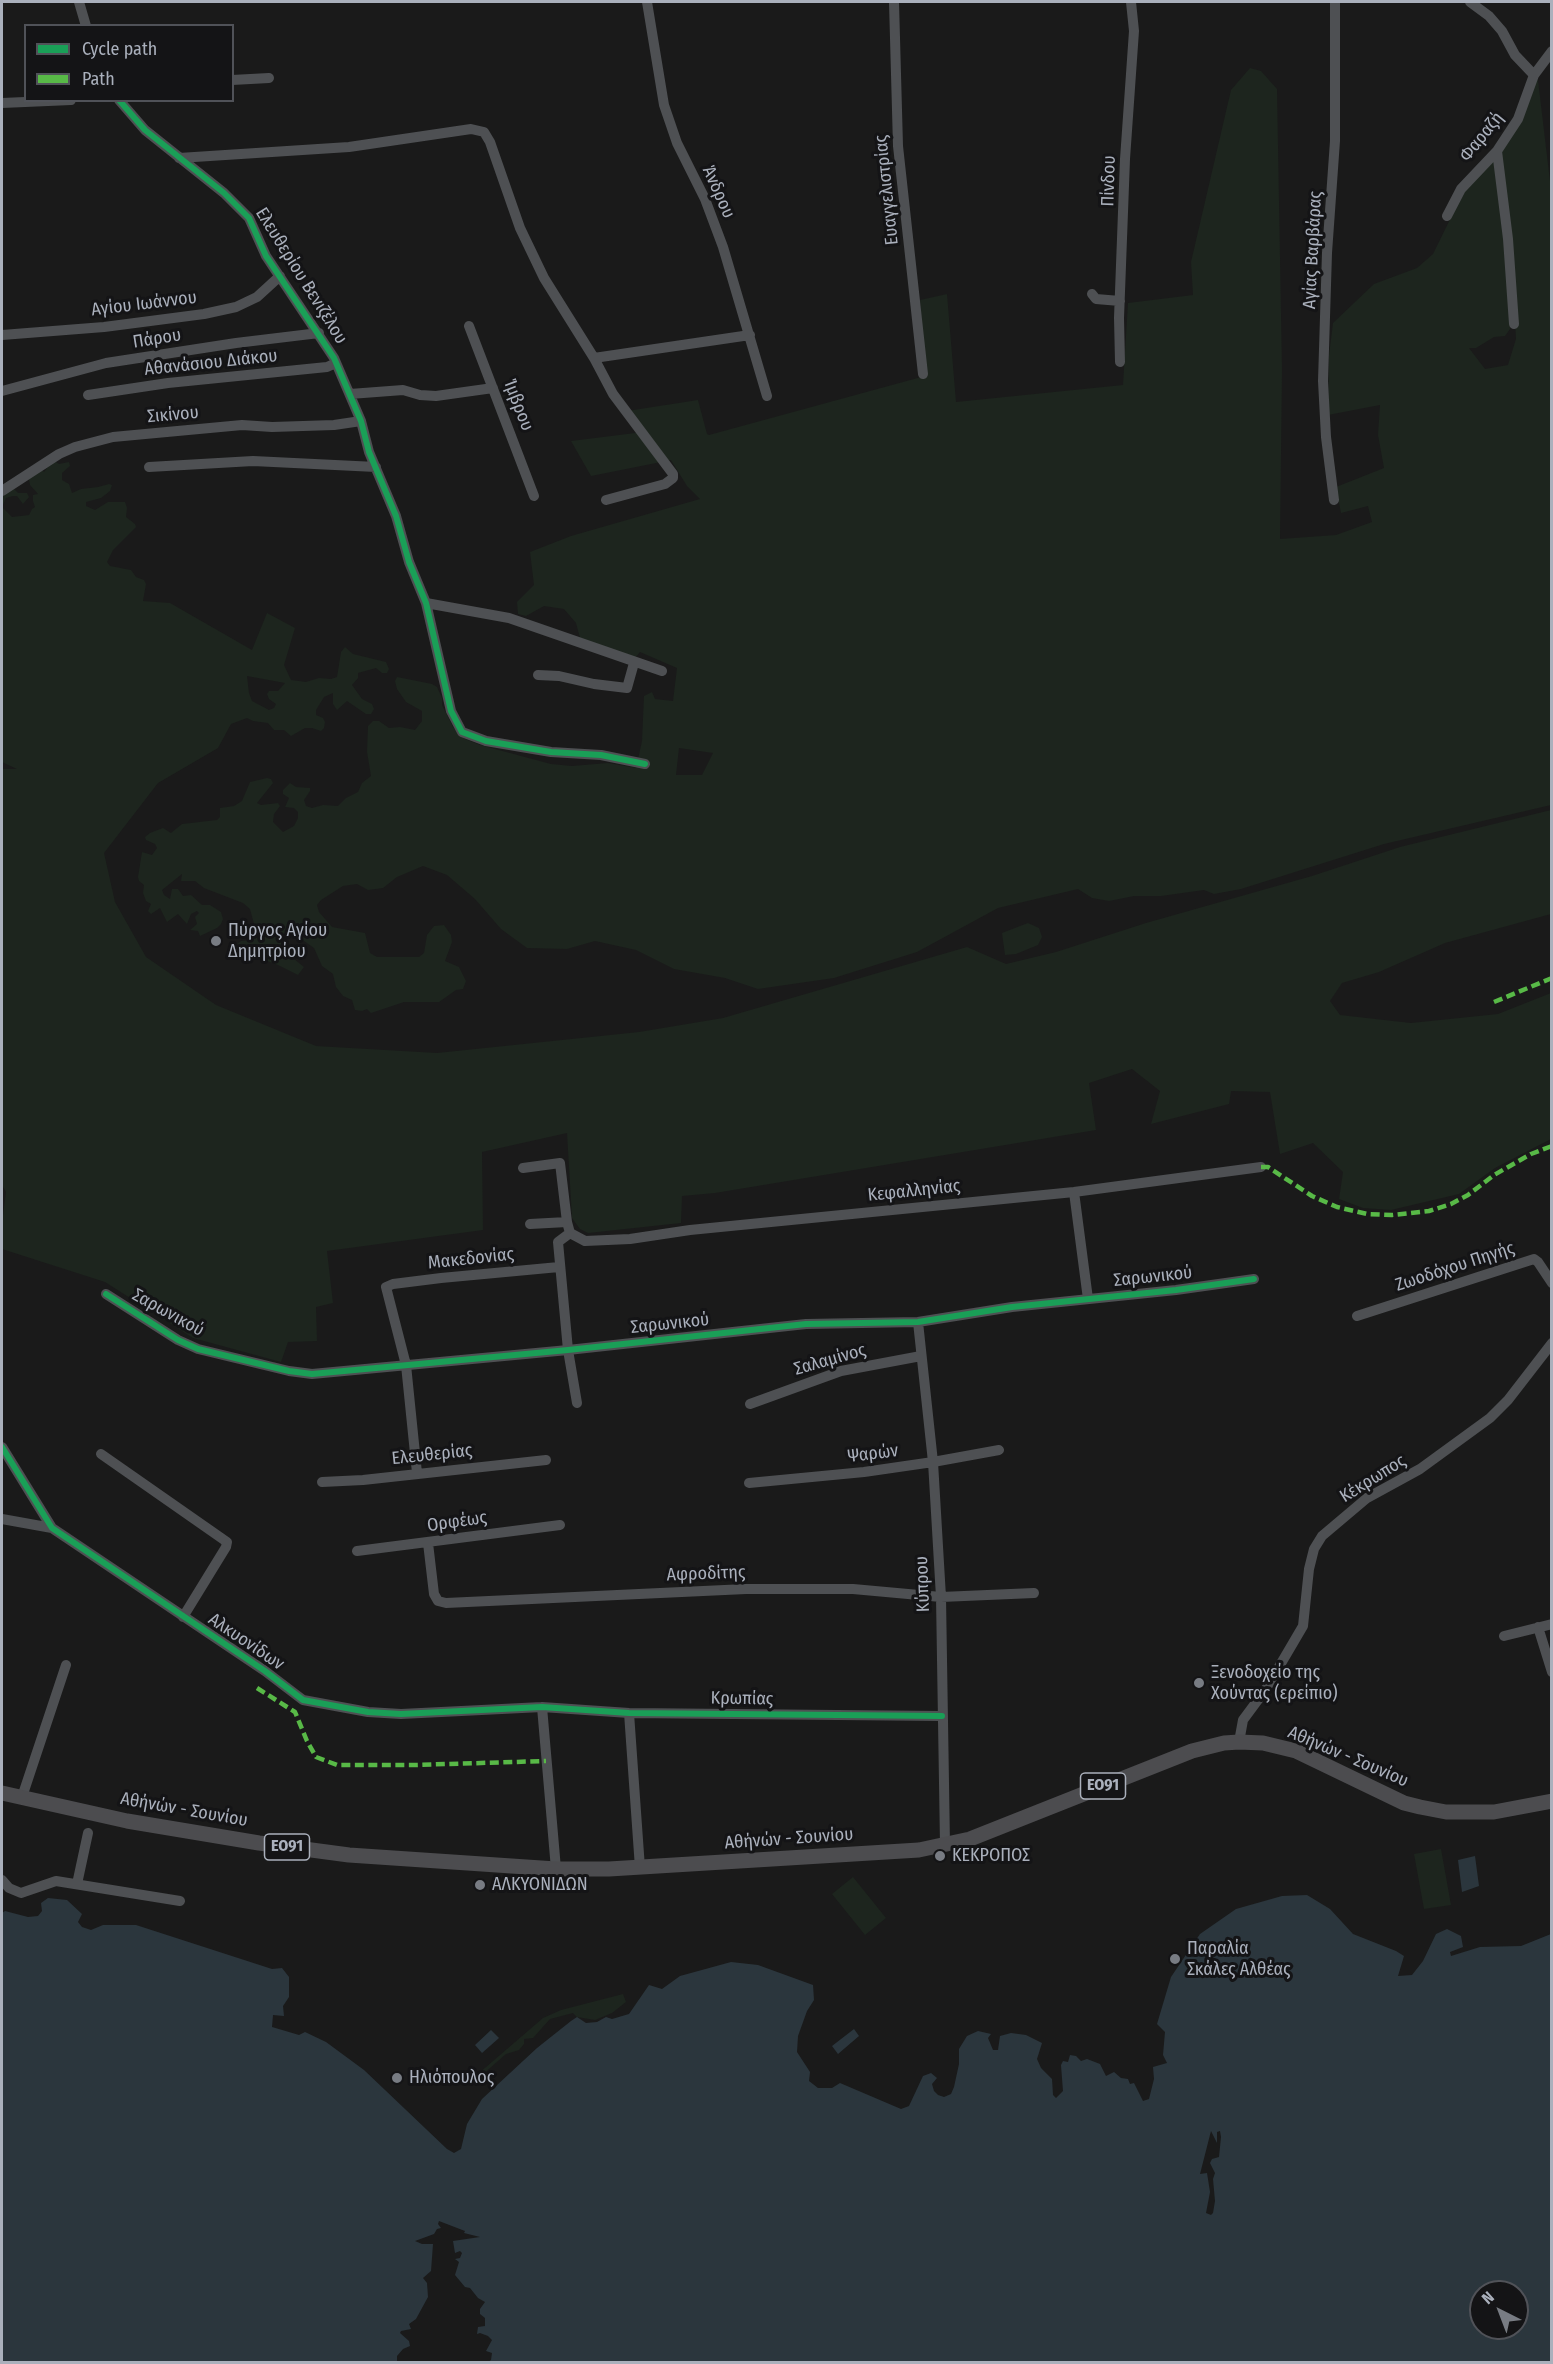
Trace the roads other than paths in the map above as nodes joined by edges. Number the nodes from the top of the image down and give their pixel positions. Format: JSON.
{"nodes":[{"id":1,"x":79,"y":2,"type":"edge"},
{"id":2,"x":647,"y":2,"type":"edge"},
{"id":3,"x":894,"y":2,"type":"edge"},
{"id":4,"x":1131,"y":2,"type":"edge"},
{"id":5,"x":1335,"y":2,"type":"edge"},
{"id":6,"x":1470,"y":2,"type":"edge"},
{"id":7,"x":85,"y":24,"type":"edge"},
{"id":8,"x":1551,"y":51,"type":"edge"},
{"id":9,"x":1534,"y":75,"type":"junction"},
{"id":10,"x":269,"y":78,"type":"dead end"},
{"id":11,"x":234,"y":80,"type":"edge"},
{"id":12,"x":25,"y":102,"type":"edge"},
{"id":13,"x":121,"y":102,"type":"edge"},
{"id":14,"x":2,"y":103,"type":"edge"},
{"id":15,"x":1497,"y":150,"type":"junction"},
{"id":16,"x":179,"y":158,"type":"junction"},
{"id":17,"x":1447,"y":216,"type":"dead end"},
{"id":18,"x":280,"y":276,"type":"junction"},
{"id":19,"x":1092,"y":294,"type":"dead end"},
{"id":20,"x":1120,"y":300,"type":"junction"},
{"id":21,"x":1514,"y":324,"type":"dead end"},
{"id":22,"x":469,"y":326,"type":"dead end"},
{"id":23,"x":319,"y":333,"type":"junction"},
{"id":24,"x":2,"y":334,"type":"edge"},
{"id":25,"x":750,"y":335,"type":"junction"},
{"id":26,"x":594,"y":358,"type":"junction"},
{"id":27,"x":1120,"y":362,"type":"dead end"},
{"id":28,"x":336,"y":363,"type":"junction"},
{"id":29,"x":923,"y":374,"type":"dead end"},
{"id":30,"x":493,"y":388,"type":"junction"},
{"id":31,"x":2,"y":391,"type":"edge"},
{"id":32,"x":350,"y":394,"type":"junction"},
{"id":33,"x":88,"y":395,"type":"dead end"},
{"id":34,"x":767,"y":396,"type":"dead end"},
{"id":35,"x":361,"y":421,"type":"junction"},
{"id":36,"x":149,"y":466,"type":"dead end"},
{"id":37,"x":376,"y":467,"type":"junction"},
{"id":38,"x":2,"y":491,"type":"edge"},
{"id":39,"x":534,"y":496,"type":"dead end"},
{"id":40,"x":606,"y":500,"type":"dead end"},
{"id":41,"x":1334,"y":500,"type":"dead end"},
{"id":42,"x":426,"y":603,"type":"junction"},
{"id":43,"x":634,"y":663,"type":"junction"},
{"id":44,"x":662,"y":671,"type":"dead end"},
{"id":45,"x":538,"y":675,"type":"dead end"},
{"id":46,"x":645,"y":764,"type":"dead end"},
{"id":47,"x":1262,"y":1167,"type":"dead end"},
{"id":48,"x":523,"y":1168,"type":"dead end"},
{"id":49,"x":1074,"y":1192,"type":"junction"},
{"id":50,"x":567,"y":1222,"type":"junction"},
{"id":51,"x":530,"y":1224,"type":"dead end"},
{"id":52,"x":570,"y":1233,"type":"junction"},
{"id":53,"x":559,"y":1267,"type":"junction"},
{"id":54,"x":1254,"y":1279,"type":"dead end"},
{"id":55,"x":1551,"y":1283,"type":"edge"},
{"id":56,"x":106,"y":1294,"type":"dead end"},
{"id":57,"x":1088,"y":1299,"type":"junction"},
{"id":58,"x":1358,"y":1316,"type":"dead end"},
{"id":59,"x":918,"y":1322,"type":"junction"},
{"id":60,"x":1551,"y":1346,"type":"edge"},
{"id":61,"x":568,"y":1350,"type":"junction"},
{"id":62,"x":921,"y":1356,"type":"junction"},
{"id":63,"x":406,"y":1365,"type":"junction"},
{"id":64,"x":577,"y":1403,"type":"dead end"},
{"id":65,"x":750,"y":1404,"type":"dead end"},
{"id":66,"x":2,"y":1447,"type":"edge"},
{"id":67,"x":999,"y":1450,"type":"dead end"},
{"id":68,"x":101,"y":1454,"type":"dead end"},
{"id":69,"x":546,"y":1460,"type":"dead end"},
{"id":70,"x":933,"y":1462,"type":"junction"},
{"id":71,"x":417,"y":1473,"type":"junction"},
{"id":72,"x":322,"y":1482,"type":"dead end"},
{"id":73,"x":749,"y":1483,"type":"dead end"},
{"id":74,"x":2,"y":1519,"type":"edge"},
{"id":75,"x":560,"y":1525,"type":"dead end"},
{"id":76,"x":52,"y":1528,"type":"junction"},
{"id":77,"x":428,"y":1543,"type":"junction"},
{"id":78,"x":357,"y":1551,"type":"dead end"},
{"id":79,"x":1034,"y":1593,"type":"dead end"},
{"id":80,"x":941,"y":1597,"type":"junction"},
{"id":81,"x":183,"y":1617,"type":"junction"},
{"id":82,"x":1551,"y":1624,"type":"edge"},
{"id":83,"x":1538,"y":1628,"type":"junction"},
{"id":84,"x":1504,"y":1636,"type":"dead end"},
{"id":85,"x":66,"y":1665,"type":"dead end"},
{"id":86,"x":1551,"y":1672,"type":"edge"},
{"id":87,"x":542,"y":1707,"type":"junction"},
{"id":88,"x":629,"y":1713,"type":"junction"},
{"id":89,"x":942,"y":1716,"type":"junction"},
{"id":90,"x":1239,"y":1742,"type":"junction"},
{"id":91,"x":2,"y":1793,"type":"edge"},
{"id":92,"x":22,"y":1797,"type":"junction"},
{"id":93,"x":1551,"y":1801,"type":"edge"},
{"id":94,"x":88,"y":1833,"type":"dead end"},
{"id":95,"x":945,"y":1845,"type":"junction"},
{"id":96,"x":640,"y":1868,"type":"junction"},
{"id":97,"x":556,"y":1869,"type":"junction"},
{"id":98,"x":2,"y":1880,"type":"edge"},
{"id":99,"x":77,"y":1884,"type":"junction"},
{"id":100,"x":180,"y":1901,"type":"dead end"}],
"edges":[{"from":1,"to":7,"type":"street"},
{"from":2,"to":25,"type":"street","name":"Άνδρου"},
{"from":3,"to":29,"type":"street","name":"Ευαγγελιστρίας"},
{"from":4,"to":20,"type":"street","name":"Πίνδου"},
{"from":5,"to":41,"type":"street","name":"Αγίας Βαρβάρας"},
{"from":6,"to":9,"type":"street"},
{"from":8,"to":9,"type":"street"},
{"from":9,"to":15,"type":"street","name":"Φαραζή"},
{"from":10,"to":11,"type":"street"},
{"from":12,"to":14,"type":"street"},
{"from":13,"to":16,"type":"street","name":"Ελευθερίου Βενιζέλου"},
{"from":15,"to":17,"type":"street","name":"Φαραζή"},
{"from":15,"to":21,"type":"street"},
{"from":16,"to":18,"type":"street","name":"Ελευθερίου Βενιζέλου"},
{"from":16,"to":26,"type":"street"},
{"from":18,"to":23,"type":"street","name":"Ελευθερίου Βενιζέλου"},
{"from":18,"to":24,"type":"street","name":"Αγίου Ιωάννου"},
{"from":19,"to":20,"type":"street"},
{"from":20,"to":27,"type":"street","name":"Πίνδου"},
{"from":22,"to":30,"type":"street","name":"Ίμβρου"},
{"from":23,"to":28,"type":"street","name":"Ελευθερίου Βενιζέλου"},
{"from":23,"to":31,"type":"street","name":"Πάρου"},
{"from":25,"to":26,"type":"street"},
{"from":25,"to":34,"type":"street","name":"Άνδρου"},
{"from":26,"to":40,"type":"street"},
{"from":28,"to":32,"type":"street","name":"Ελευθερίου Βενιζέλου"},
{"from":28,"to":33,"type":"street","name":"Αθανάσιου Διάκου"},
{"from":30,"to":32,"type":"street"},
{"from":30,"to":39,"type":"street","name":"Ίμβρου"},
{"from":32,"to":35,"type":"street","name":"Ελευθερίου Βενιζέλου"},
{"from":35,"to":37,"type":"street","name":"Ελευθερίου Βενιζέλου"},
{"from":35,"to":38,"type":"street","name":"Σικίνου"},
{"from":36,"to":37,"type":"street"},
{"from":37,"to":42,"type":"street","name":"Ελευθερίου Βενιζέλου"},
{"from":42,"to":43,"type":"street"},
{"from":42,"to":46,"type":"street","name":"Ελευθερίου Βενιζέλου"},
{"from":43,"to":44,"type":"street"},
{"from":43,"to":45,"type":"street"},
{"from":47,"to":49,"type":"street","name":"Κεφαλληνίας"},
{"from":48,"to":50,"type":"street"},
{"from":49,"to":52,"type":"street","name":"Κεφαλληνίας"},
{"from":49,"to":57,"type":"street"},
{"from":50,"to":51,"type":"street"},
{"from":50,"to":52,"type":"street"},
{"from":52,"to":53,"type":"street"},
{"from":53,"to":61,"type":"street"},
{"from":53,"to":63,"type":"street","name":"Μακεδονίας"},
{"from":54,"to":57,"type":"street","name":"Σαρωνικού"},
{"from":55,"to":58,"type":"street","name":"Ζωοδόχου Πηγής"},
{"from":56,"to":63,"type":"street","name":"Σαρωνικού"},
{"from":57,"to":59,"type":"street","name":"Σαρωνικού"},
{"from":59,"to":61,"type":"street","name":"Σαρωνικού"},
{"from":59,"to":62,"type":"street","name":"Κύπρου"},
{"from":60,"to":90,"type":"street","name":"Κέκρωπος"},
{"from":61,"to":63,"type":"street","name":"Σαρωνικού"},
{"from":61,"to":64,"type":"street"},
{"from":62,"to":65,"type":"street","name":"Σαλαμίνος"},
{"from":62,"to":70,"type":"street","name":"Κύπρου"},
{"from":63,"to":71,"type":"street"},
{"from":66,"to":76,"type":"street","name":"Αλκυονίδων"},
{"from":67,"to":70,"type":"street","name":"Ψαρών"},
{"from":68,"to":81,"type":"street"},
{"from":69,"to":71,"type":"street","name":"Ελευθερίας"},
{"from":70,"to":73,"type":"street","name":"Ψαρών"},
{"from":70,"to":80,"type":"street","name":"Κύπρου"},
{"from":71,"to":72,"type":"street","name":"Ελευθερίας"},
{"from":74,"to":76,"type":"street"},
{"from":75,"to":77,"type":"street","name":"Ορφέως"},
{"from":76,"to":81,"type":"street","name":"Αλκυονίδων"},
{"from":77,"to":78,"type":"street","name":"Ορφέως"},
{"from":77,"to":80,"type":"street","name":"Αφροδίτης"},
{"from":79,"to":80,"type":"street","name":"Αφροδίτης"},
{"from":80,"to":89,"type":"street","name":"Κύπρου"},
{"from":81,"to":87,"type":"street","name":"Αλκυονίδων"},
{"from":82,"to":83,"type":"street"},
{"from":83,"to":84,"type":"street"},
{"from":83,"to":86,"type":"street"},
{"from":85,"to":92,"type":"street"},
{"from":87,"to":88,"type":"street","name":"Κρωπίας"},
{"from":87,"to":97,"type":"street"},
{"from":88,"to":89,"type":"street","name":"Κρωπίας"},
{"from":88,"to":96,"type":"street"},
{"from":89,"to":95,"type":"street","name":"Κύπρου"},
{"from":90,"to":93,"type":"main road","name":"Αθήνών - Σουνίου","number":"ΕΟ91"},
{"from":90,"to":95,"type":"main road","name":"Αθήνών - Σουνίου","number":"ΕΟ91"},
{"from":91,"to":92,"type":"main road","name":"Αθήνών - Σουνίου","number":"ΕΟ91"},
{"from":92,"to":97,"type":"main road","name":"Αθήνών - Σουνίου","number":"ΕΟ91"},
{"from":94,"to":99,"type":"street"},
{"from":95,"to":96,"type":"main road","name":"Αθήνών - Σουνίου","number":"ΕΟ91"},
{"from":96,"to":97,"type":"main road","name":"Αθήνών - Σουνίου","number":"ΕΟ91"},
{"from":98,"to":99,"type":"street"},
{"from":99,"to":100,"type":"street"}]}
